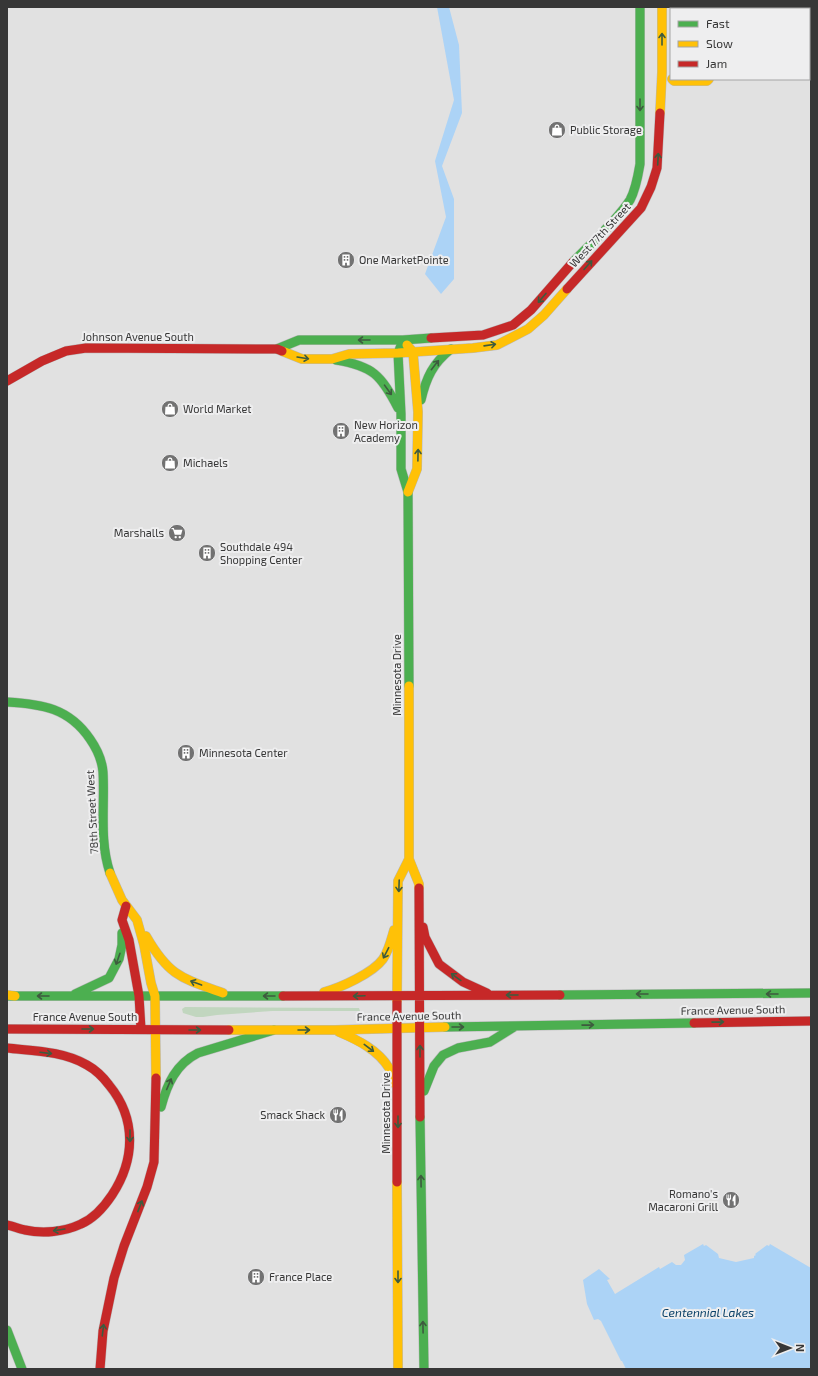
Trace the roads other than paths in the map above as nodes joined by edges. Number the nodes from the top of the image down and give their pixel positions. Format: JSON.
{"nodes":[{"id":1,"x":640,"y":7,"type":"edge"},
{"id":2,"x":662,"y":7,"type":"edge"},
{"id":3,"x":670,"y":65,"type":"edge"},
{"id":4,"x":651,"y":71,"type":"junction"},
{"id":5,"x":670,"y":78,"type":"edge"},
{"id":6,"x":673,"y":80,"type":"edge"},
{"id":7,"x":708,"y":80,"type":"edge"},
{"id":8,"x":403,"y":340,"type":"junction"},
{"id":9,"x":277,"y":349,"type":"junction"},
{"id":10,"x":452,"y":349,"type":"junction"},
{"id":11,"x":413,"y":352,"type":"junction"},
{"id":12,"x":398,"y":353,"type":"junction"},
{"id":13,"x":332,"y":359,"type":"junction"},
{"id":14,"x":7,"y":381,"type":"edge"},
{"id":15,"x":418,"y":412,"type":"junction"},
{"id":16,"x":401,"y":414,"type":"junction"},
{"id":17,"x":408,"y":492,"type":"junction"},
{"id":18,"x":7,"y":702,"type":"edge"},
{"id":19,"x":409,"y":859,"type":"junction"},
{"id":20,"x":126,"y":906,"type":"junction"},
{"id":21,"x":419,"y":913,"type":"junction"},
{"id":22,"x":398,"y":917,"type":"junction"},
{"id":23,"x":136,"y":918,"type":"junction"},
{"id":24,"x":122,"y":920,"type":"junction"},
{"id":25,"x":811,"y":993,"type":"edge"},
{"id":26,"x":398,"y":994,"type":"junction"},
{"id":27,"x":420,"y":994,"type":"junction"},
{"id":28,"x":10,"y":995,"type":"edge"},
{"id":29,"x":491,"y":995,"type":"junction"},
{"id":30,"x":71,"y":996,"type":"junction"},
{"id":31,"x":139,"y":996,"type":"junction"},
{"id":32,"x":155,"y":996,"type":"junction"},
{"id":33,"x":233,"y":996,"type":"junction"},
{"id":34,"x":305,"y":996,"type":"junction"},
{"id":35,"x":811,"y":1021,"type":"edge"},
{"id":36,"x":515,"y":1026,"type":"junction"},
{"id":37,"x":419,"y":1027,"type":"junction"},
{"id":38,"x":397,"y":1028,"type":"junction"},
{"id":39,"x":7,"y":1029,"type":"edge"},
{"id":40,"x":141,"y":1029,"type":"junction"},
{"id":41,"x":156,"y":1029,"type":"junction"},
{"id":42,"x":274,"y":1030,"type":"junction"},
{"id":43,"x":334,"y":1030,"type":"junction"},
{"id":44,"x":7,"y":1048,"type":"edge"},
{"id":45,"x":398,"y":1097,"type":"junction"},
{"id":46,"x":420,"y":1105,"type":"junction"},
{"id":47,"x":155,"y":1136,"type":"junction"},
{"id":48,"x":7,"y":1225,"type":"edge"},
{"id":49,"x":7,"y":1330,"type":"edge"},
{"id":50,"x":22,"y":1369,"type":"edge"},
{"id":51,"x":100,"y":1369,"type":"edge"},
{"id":52,"x":398,"y":1369,"type":"edge"},
{"id":53,"x":424,"y":1369,"type":"edge"}],
"edges":[{"from":1,"to":4,"type":"main road","name":"West 77th Street"},
{"from":4,"to":2,"type":"main road","name":"West 77th Street","one_way":true},
{"from":3,"to":4,"type":"main road"},
{"from":4,"to":5,"type":"main road"},
{"from":4,"to":8,"type":"main road","name":"West 77th Street","one_way":true},
{"from":10,"to":4,"type":"main road","name":"West 77th Street","one_way":true},
{"from":6,"to":7,"type":"main road"},
{"from":8,"to":9,"type":"main road","name":"Johnson Avenue South","one_way":true},
{"from":8,"to":11,"type":"main road"},
{"from":8,"to":12,"type":"main road","name":"Minnesota Drive"},
{"from":9,"to":13,"type":"main road","name":"Johnson Avenue South","one_way":true},
{"from":9,"to":14,"type":"main road","name":"Johnson Avenue South"},
{"from":10,"to":11,"type":"main road","name":"West 77th Street"},
{"from":15,"to":10,"type":"main road","one_way":true},
{"from":11,"to":12,"type":"main road","name":"West 77th Street"},
{"from":11,"to":15,"type":"main road","name":"Minnesota Drive"},
{"from":12,"to":13,"type":"main road","name":"Johnson Avenue South"},
{"from":12,"to":16,"type":"main road","name":"Minnesota Drive"},
{"from":13,"to":16,"type":"main road","one_way":true},
{"from":17,"to":15,"type":"main road","name":"Minnesota Drive","one_way":true},
{"from":16,"to":17,"type":"main road","name":"Minnesota Drive"},
{"from":17,"to":19,"type":"main road","name":"Minnesota Drive"},
{"from":18,"to":20,"type":"main road","name":"78th Street West"},
{"from":19,"to":21,"type":"main road","name":"Minnesota Drive"},
{"from":19,"to":22,"type":"main road","name":"Minnesota Drive","one_way":true},
{"from":20,"to":23,"type":"main road","name":"78th Street West"},
{"from":20,"to":24,"type":"main road"},
{"from":21,"to":27,"type":"main road","name":"Minnesota Drive"},
{"from":29,"to":21,"type":"main road","one_way":true},
{"from":22,"to":26,"type":"main road","name":"Minnesota Drive"},
{"from":22,"to":34,"type":"main road","one_way":true},
{"from":23,"to":32,"type":"main road","name":"78th Street West"},
{"from":33,"to":23,"type":"main road","one_way":true},
{"from":24,"to":30,"type":"main road","one_way":true},
{"from":24,"to":31,"type":"main road"},
{"from":25,"to":29,"type":"main road","name":"France Avenue South","one_way":true},
{"from":26,"to":27,"type":"main road","name":"France Avenue South"},
{"from":26,"to":34,"type":"main road","name":"France Avenue South","one_way":true},
{"from":26,"to":38,"type":"main road","name":"Minnesota Drive"},
{"from":27,"to":29,"type":"main road","name":"France Avenue South"},
{"from":27,"to":37,"type":"main road","name":"Minnesota Drive"},
{"from":30,"to":28,"type":"main road","name":"France Avenue South","one_way":true},
{"from":30,"to":31,"type":"main road","name":"France Avenue South"},
{"from":31,"to":32,"type":"main road","name":"France Avenue South"},
{"from":31,"to":40,"type":"main road"},
{"from":32,"to":33,"type":"main road","name":"France Avenue South"},
{"from":32,"to":41,"type":"main road","name":"78th Street West"},
{"from":34,"to":33,"type":"main road","name":"France Avenue South","one_way":true},
{"from":36,"to":35,"type":"main road","name":"France Avenue South","one_way":true},
{"from":37,"to":36,"type":"main road","name":"France Avenue South","one_way":true},
{"from":36,"to":46,"type":"main road"},
{"from":37,"to":38,"type":"main road","name":"France Avenue South"},
{"from":46,"to":37,"type":"main road","name":"Minnesota Drive","one_way":true},
{"from":38,"to":43,"type":"main road","name":"France Avenue South"},
{"from":38,"to":45,"type":"main road","name":"Minnesota Drive"},
{"from":39,"to":40,"type":"main road","name":"France Avenue South","one_way":true},
{"from":40,"to":41,"type":"main road","name":"France Avenue South"},
{"from":41,"to":42,"type":"main road","name":"France Avenue South","one_way":true},
{"from":41,"to":47,"type":"main road","name":"78th Street West"},
{"from":42,"to":43,"type":"main road","name":"France Avenue South","one_way":true},
{"from":47,"to":42,"type":"main road","one_way":true},
{"from":43,"to":45,"type":"main road","one_way":true},
{"from":44,"to":48,"type":"main road","one_way":true},
{"from":45,"to":52,"type":"main road","name":"Minnesota Drive","one_way":true},
{"from":53,"to":46,"type":"main road","name":"Minnesota Drive","one_way":true},
{"from":51,"to":47,"type":"main road","one_way":true},
{"from":49,"to":50,"type":"main road"}]}
